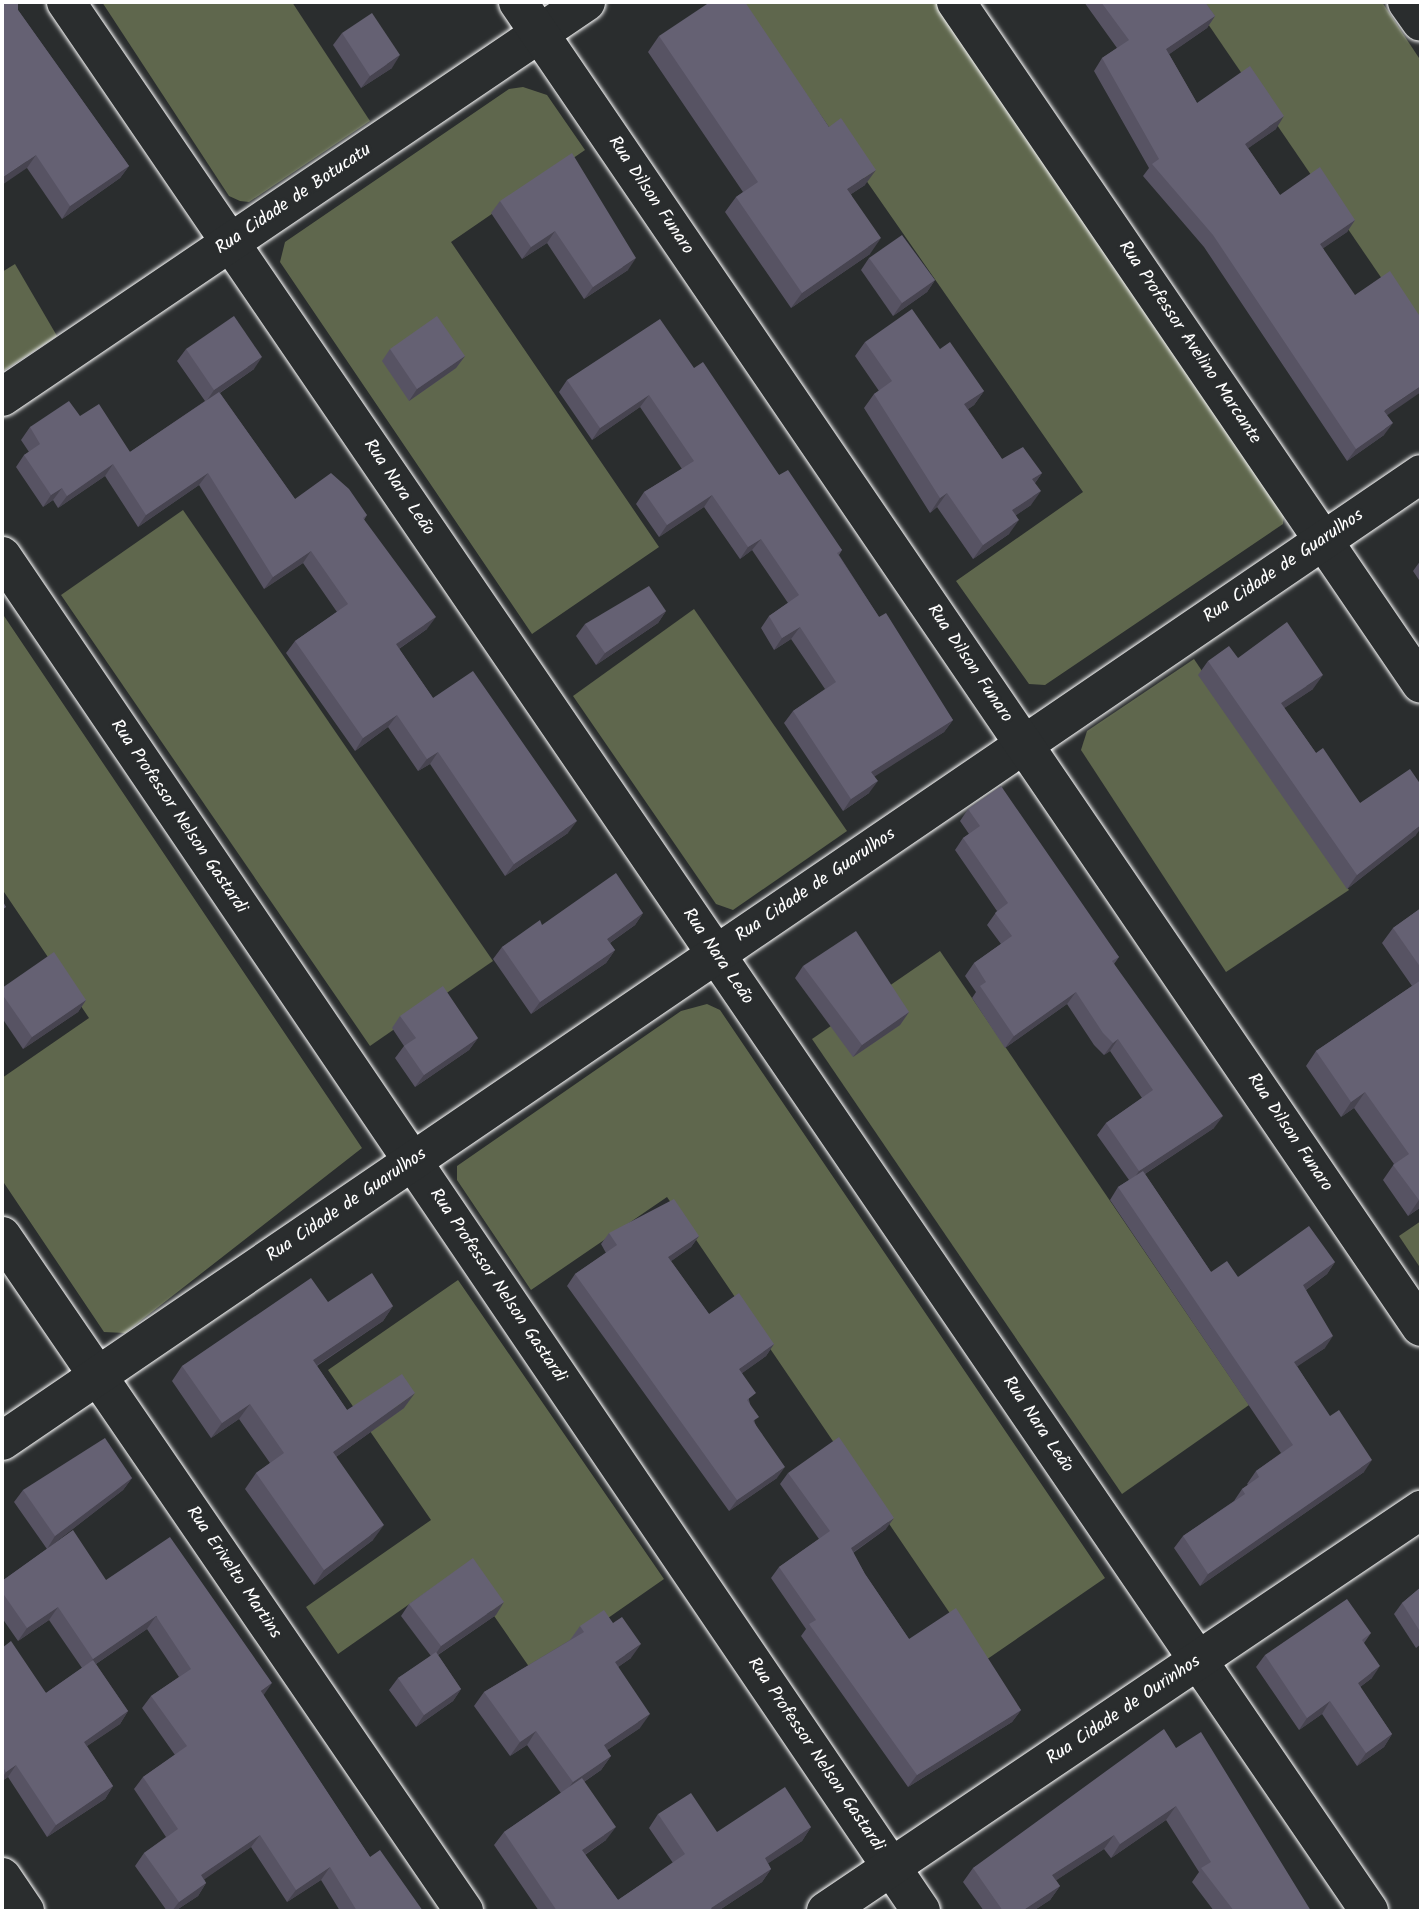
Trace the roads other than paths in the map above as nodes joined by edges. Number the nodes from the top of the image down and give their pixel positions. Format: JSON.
{"nodes":[{"id":1,"x":66,"y":2,"type":"edge"},
{"id":2,"x":518,"y":2,"type":"edge"},
{"id":3,"x":586,"y":2,"type":"edge"},
{"id":4,"x":956,"y":2,"type":"edge"},
{"id":5,"x":1407,"y":2,"type":"edge"},
{"id":6,"x":1421,"y":22,"type":"edge"},
{"id":7,"x":540,"y":34,"type":"junction"},
{"id":8,"x":231,"y":243,"type":"junction"},
{"id":9,"x":2,"y":397,"type":"edge"},
{"id":10,"x":1421,"y":474,"type":"edge"},
{"id":11,"x":1323,"y":540,"type":"junction"},
{"id":12,"x":2,"y":556,"type":"edge"},
{"id":13,"x":1421,"y":684,"type":"edge"},
{"id":14,"x":1024,"y":745,"type":"junction"},
{"id":15,"x":716,"y":954,"type":"junction"},
{"id":16,"x":412,"y":1161,"type":"junction"},
{"id":17,"x":2,"y":1236,"type":"edge"},
{"id":18,"x":1421,"y":1327,"type":"edge"},
{"id":19,"x":97,"y":1376,"type":"junction"},
{"id":20,"x":2,"y":1441,"type":"edge"},
{"id":21,"x":1421,"y":1510,"type":"edge"},
{"id":22,"x":1198,"y":1660,"type":"junction"},
{"id":23,"x":891,"y":1867,"type":"junction"},
{"id":24,"x":2,"y":1877,"type":"edge"},
{"id":25,"x":25,"y":1911,"type":"edge"},
{"id":26,"x":464,"y":1911,"type":"edge"},
{"id":27,"x":826,"y":1911,"type":"edge"},
{"id":28,"x":921,"y":1911,"type":"edge"},
{"id":29,"x":1369,"y":1911,"type":"edge"}],
"edges":[{"from":1,"to":8,"type":"street","name":"Rua Nara Leão"},
{"from":2,"to":7,"type":"street","name":"Rua Dilson Funaro"},
{"from":3,"to":7,"type":"street","name":"Rua Cidade de Botucatu"},
{"from":4,"to":11,"type":"street","name":"Rua Professor Avelino Marcante"},
{"from":5,"to":6,"type":"street"},
{"from":7,"to":8,"type":"street","name":"Rua Cidade de Botucatu"},
{"from":7,"to":14,"type":"street","name":"Rua Dilson Funaro"},
{"from":8,"to":9,"type":"street","name":"Rua Cidade de Botucatu"},
{"from":8,"to":15,"type":"street","name":"Rua Nara Leão"},
{"from":10,"to":11,"type":"street","name":"Rua Cidade de Guarulhos"},
{"from":11,"to":13,"type":"street","name":"Rua Professor Avelino Marcante"},
{"from":11,"to":14,"type":"street","name":"Rua Cidade de Guarulhos"},
{"from":12,"to":16,"type":"street","name":"Rua Professor Nelson Gastardi"},
{"from":14,"to":15,"type":"street","name":"Rua Cidade de Guarulhos"},
{"from":14,"to":18,"type":"street","name":"Rua Dilson Funaro"},
{"from":15,"to":16,"type":"street","name":"Rua Cidade de Guarulhos"},
{"from":15,"to":22,"type":"street","name":"Rua Nara Leão"},
{"from":16,"to":19,"type":"street","name":"Rua Cidade de Guarulhos"},
{"from":16,"to":23,"type":"street","name":"Rua Professor Nelson Gastardi"},
{"from":17,"to":19,"type":"street","name":"Rua Erivelto Martins"},
{"from":19,"to":20,"type":"street","name":"Rua Cidade de Guarulhos"},
{"from":19,"to":26,"type":"street","name":"Rua Erivelto Martins"},
{"from":21,"to":22,"type":"street","name":"Rua Cidade de Ourinhos"},
{"from":22,"to":23,"type":"street","name":"Rua Cidade de Ourinhos"},
{"from":22,"to":29,"type":"street","name":"Rua Nara Leão"},
{"from":23,"to":27,"type":"street","name":"Rua Cidade de Ourinhos"},
{"from":23,"to":28,"type":"street","name":"Rua Professor Nelson Gastardi"},
{"from":24,"to":25,"type":"street"}]}
